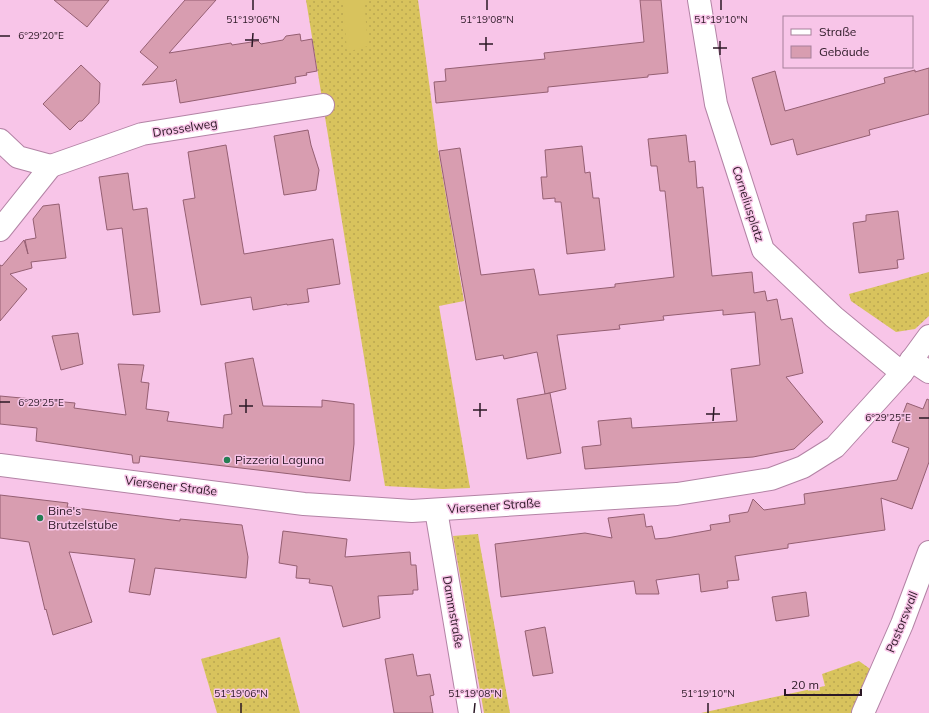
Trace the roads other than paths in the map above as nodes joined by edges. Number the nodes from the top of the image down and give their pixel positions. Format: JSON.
{"nodes":[{"id":1,"x":699,"y":0,"type":"edge"},
{"id":2,"x":323,"y":105,"type":"dead end"},
{"id":3,"x":0,"y":140,"type":"edge"},
{"id":4,"x":51,"y":166,"type":"junction"},
{"id":5,"x":0,"y":230,"type":"edge"},
{"id":6,"x":929,"y":336,"type":"edge"},
{"id":7,"x":906,"y":366,"type":"junction"},
{"id":8,"x":929,"y":372,"type":"edge"},
{"id":9,"x":0,"y":465,"type":"edge"},
{"id":10,"x":436,"y":510,"type":"junction"},
{"id":11,"x":929,"y":552,"type":"edge"},
{"id":12,"x":470,"y":713,"type":"edge"},
{"id":13,"x":863,"y":713,"type":"edge"}],
"edges":[{"from":1,"to":7,"type":"street","name":"Corneliusplatz"},
{"from":2,"to":4,"type":"street","name":"Drosselweg"},
{"from":3,"to":4,"type":"street"},
{"from":4,"to":5,"type":"street"},
{"from":6,"to":7,"type":"street","name":"Viersener Straße"},
{"from":7,"to":8,"type":"street"},
{"from":7,"to":10,"type":"street","name":"Viersener Straße"},
{"from":9,"to":10,"type":"street","name":"Viersener Straße"},
{"from":10,"to":12,"type":"street","name":"Dammstraße"},
{"from":11,"to":13,"type":"street","name":"Pastorswall"}]}
